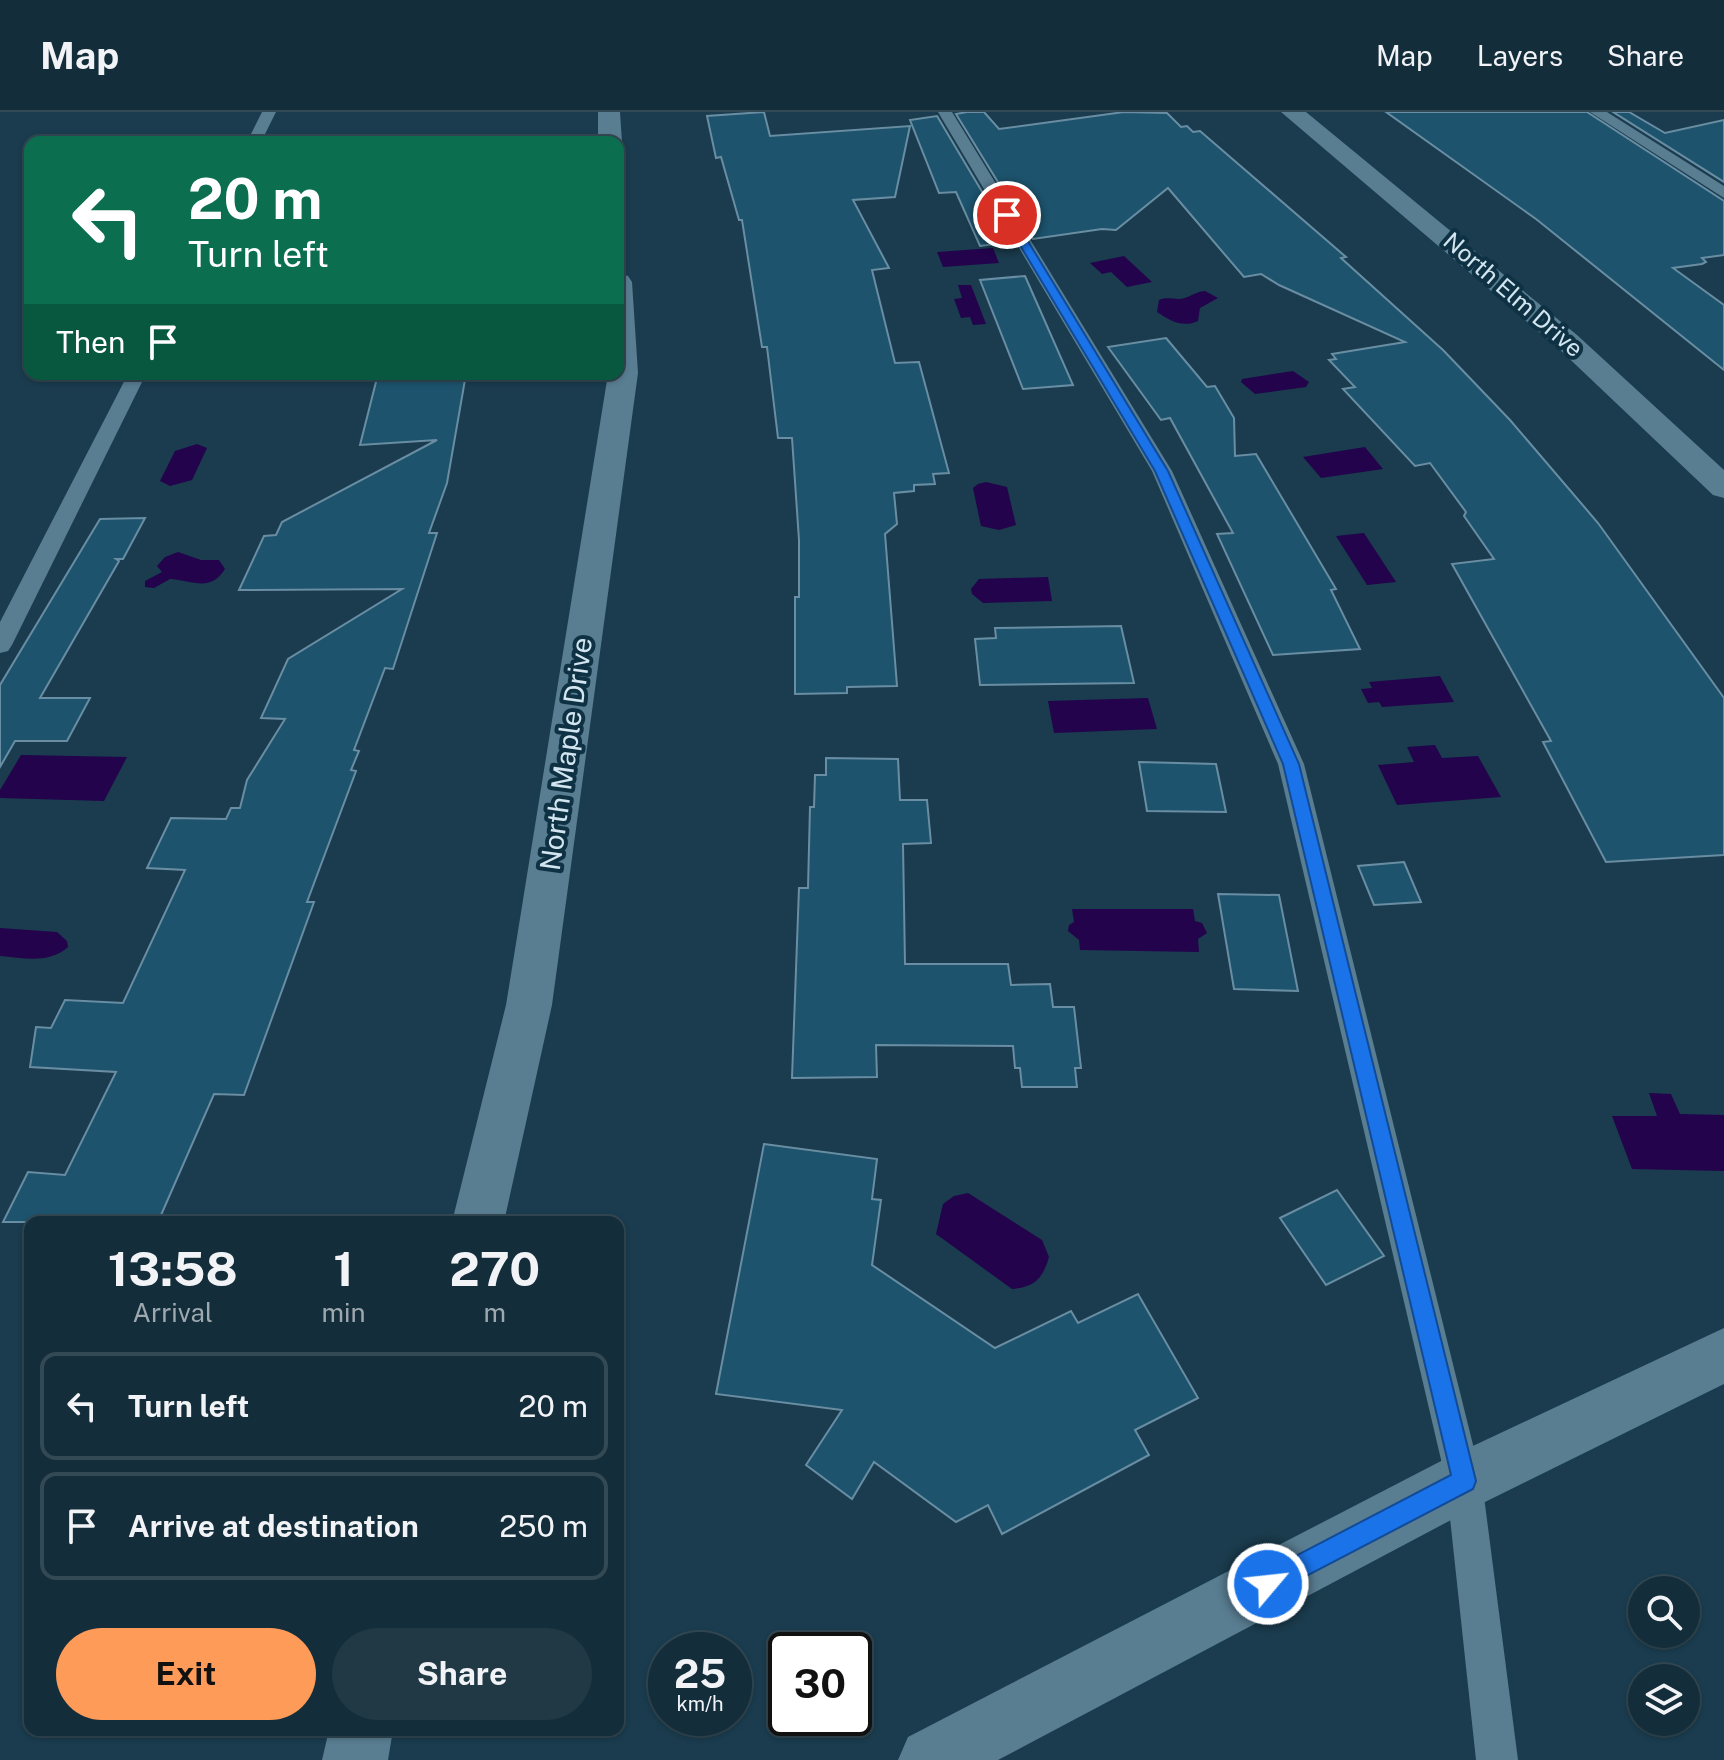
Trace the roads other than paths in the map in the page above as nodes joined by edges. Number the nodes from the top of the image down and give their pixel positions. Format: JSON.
{"nodes":[{"id":1,"x":269,"y":112,"type":"edge"},
{"id":2,"x":609,"y":112,"type":"edge"},
{"id":3,"x":945,"y":112,"type":"edge"},
{"id":4,"x":1292,"y":112,"type":"edge"},
{"id":5,"x":1597,"y":112,"type":"edge"},
{"id":6,"x":257,"y":136,"type":"edge"},
{"id":7,"x":610,"y":136,"type":"edge"},
{"id":8,"x":1724,"y":193,"type":"edge"},
{"id":9,"x":134,"y":380,"type":"edge"},
{"id":10,"x":622,"y":380,"type":"edge"},
{"id":11,"x":1724,"y":488,"type":"edge"},
{"id":12,"x":0,"y":645,"type":"edge"},
{"id":13,"x":479,"y":1216,"type":"edge"},
{"id":14,"x":1724,"y":1355,"type":"edge"},
{"id":15,"x":1464,"y":1481,"type":"junction"},
{"id":16,"x":360,"y":1736,"type":"edge"},
{"id":17,"x":355,"y":1760,"type":"edge"},
{"id":18,"x":931,"y":1760,"type":"edge"},
{"id":19,"x":1497,"y":1760,"type":"edge"}],
"edges":[{"from":1,"to":6,"type":"lane"},
{"from":2,"to":7,"type":"street"},
{"from":3,"to":15,"type":"lane"},
{"from":4,"to":11,"type":"street","name":"North Elm Drive"},
{"from":5,"to":8,"type":"lane"},
{"from":9,"to":12,"type":"lane"},
{"from":10,"to":13,"type":"street","name":"North Maple Drive"},
{"from":14,"to":15,"type":"street"},
{"from":15,"to":18,"type":"street"},
{"from":15,"to":19,"type":"lane"},
{"from":16,"to":17,"type":"street"}]}
